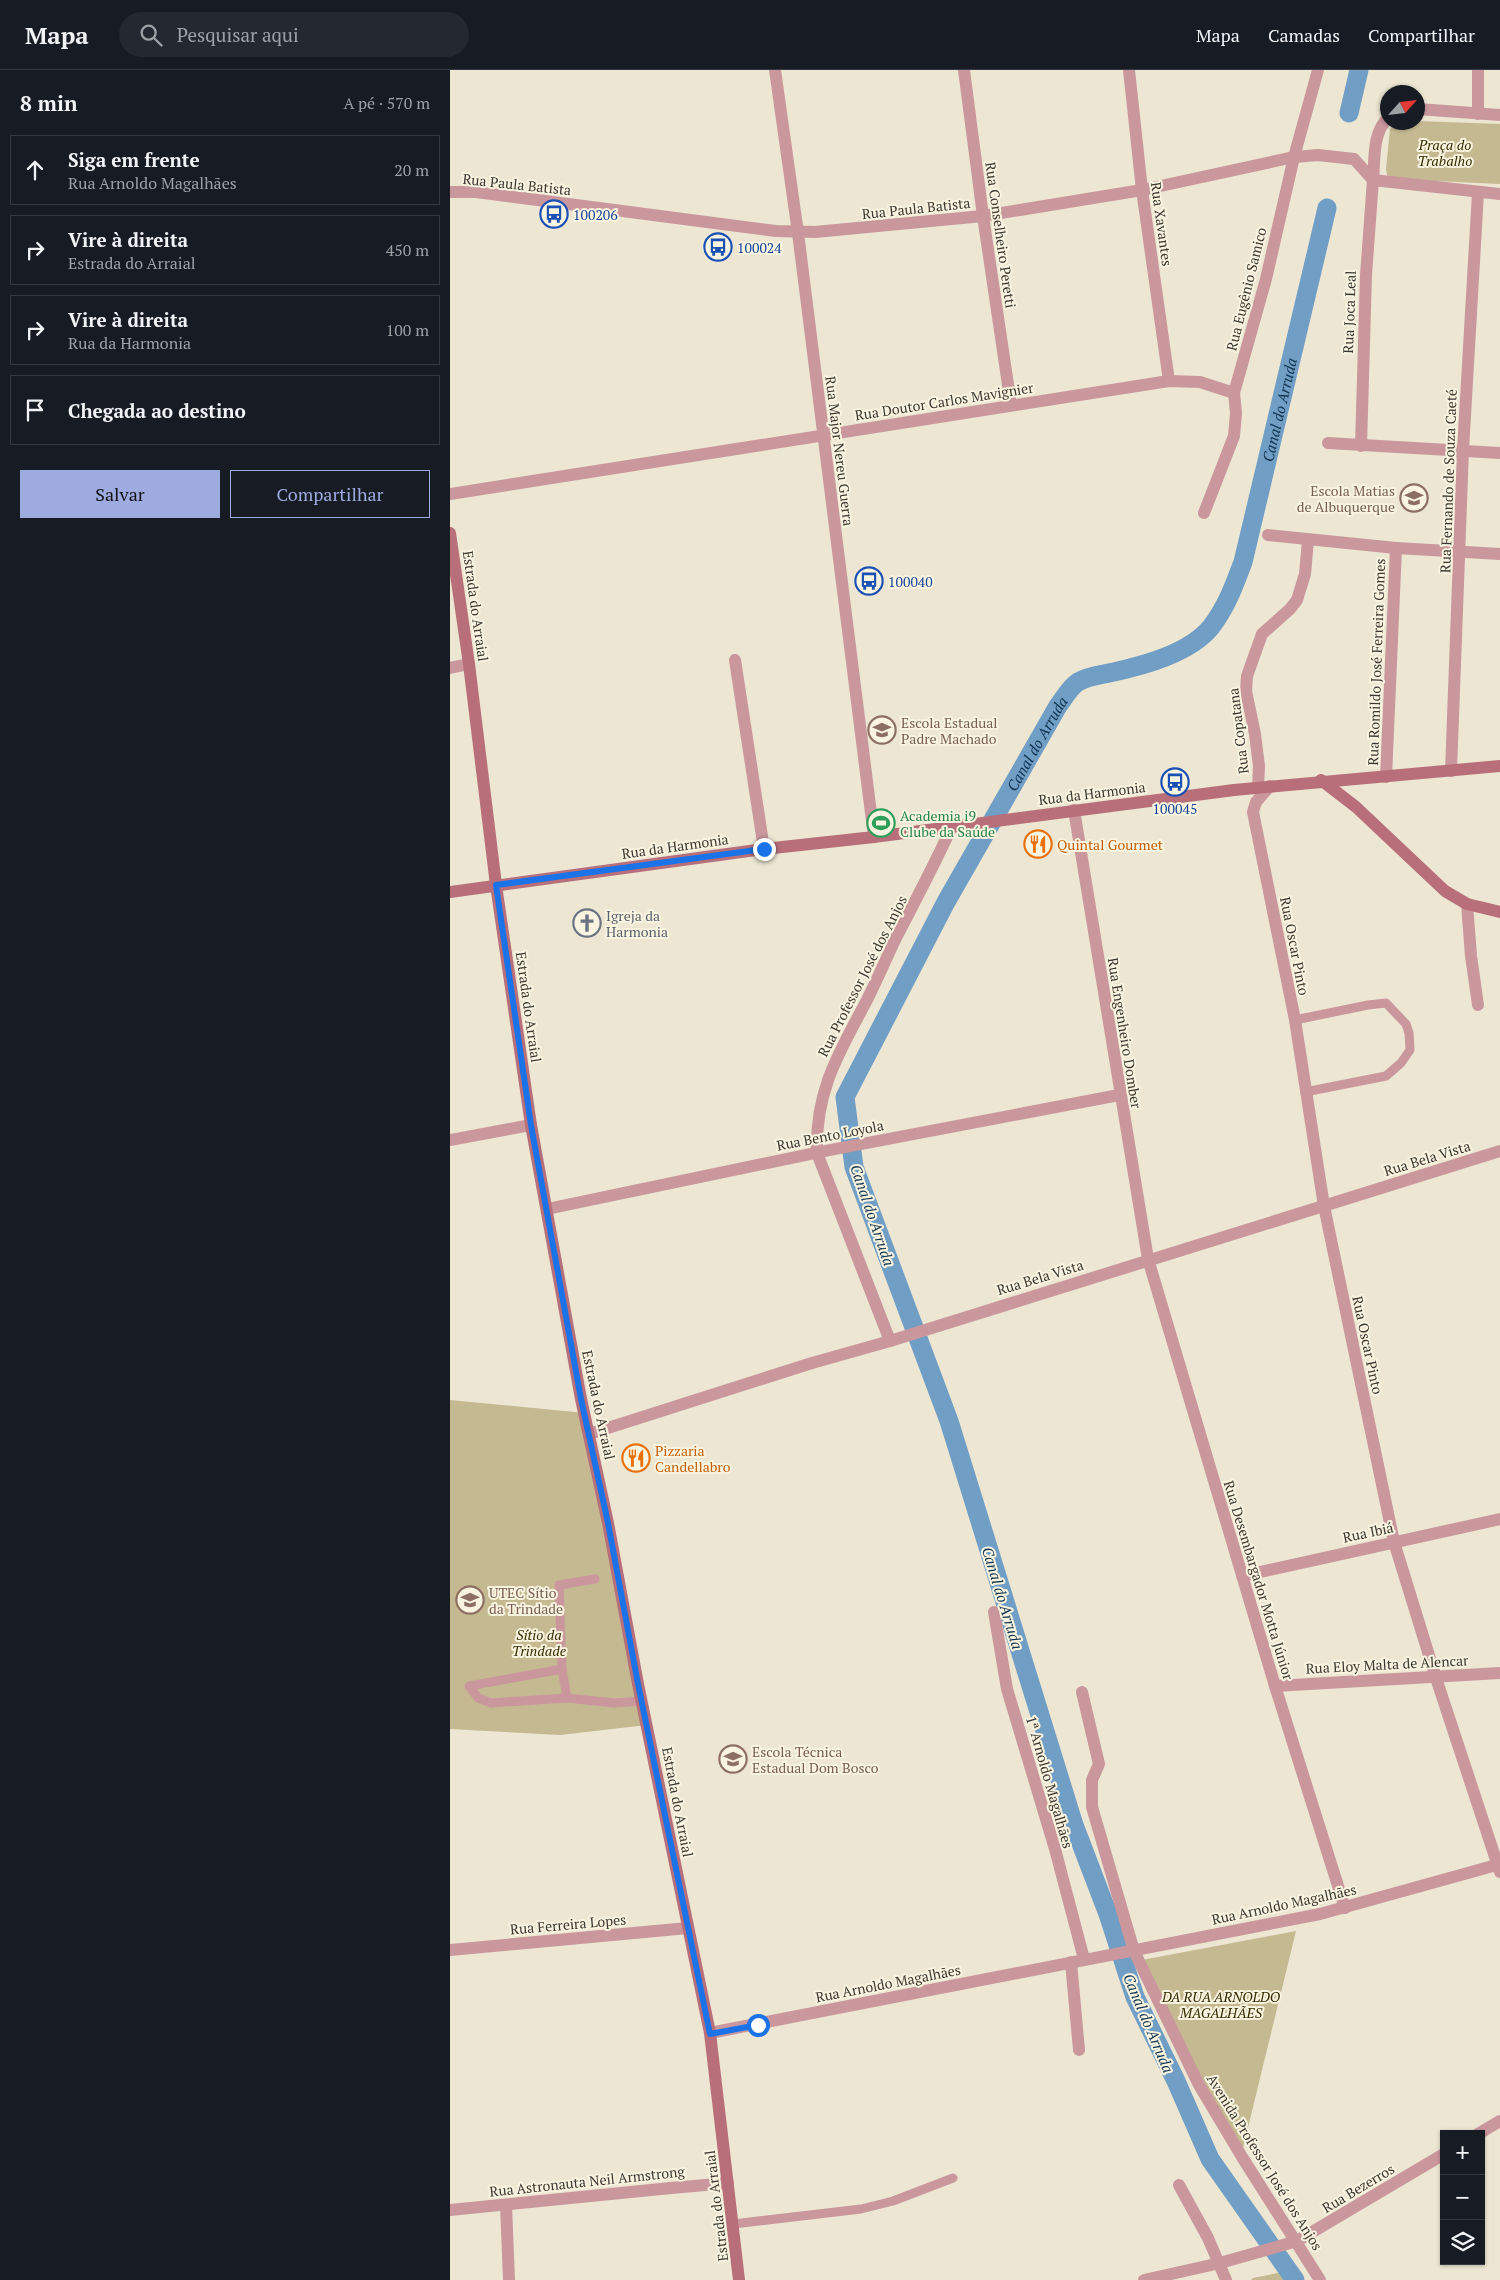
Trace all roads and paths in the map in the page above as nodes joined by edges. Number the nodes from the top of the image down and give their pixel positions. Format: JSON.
{"nodes":[{"id":1,"x":775,"y":70,"type":"edge"},
{"id":2,"x":964,"y":70,"type":"edge"},
{"id":3,"x":1129,"y":70,"type":"edge"},
{"id":4,"x":1318,"y":70,"type":"edge"},
{"id":5,"x":1478,"y":70,"type":"edge"},
{"id":6,"x":1425,"y":110,"type":"edge"},
{"id":7,"x":1478,"y":114,"type":"junction"},
{"id":8,"x":1500,"y":115,"type":"edge"},
{"id":9,"x":1380,"y":128,"type":"edge"},
{"id":10,"x":1294,"y":157,"type":"junction"},
{"id":11,"x":1373,"y":180,"type":"junction"},
{"id":12,"x":1142,"y":190,"type":"junction"},
{"id":13,"x":450,"y":192,"type":"edge"},
{"id":14,"x":1478,"y":193,"type":"junction"},
{"id":15,"x":1500,"y":194,"type":"edge"},
{"id":16,"x":983,"y":216,"type":"junction"},
{"id":17,"x":798,"y":233,"type":"junction"},
{"id":18,"x":1169,"y":381,"type":"junction"},
{"id":19,"x":1234,"y":394,"type":"junction"},
{"id":20,"x":1011,"y":405,"type":"junction"},
{"id":21,"x":823,"y":435,"type":"junction"},
{"id":22,"x":1328,"y":443,"type":"dead end"},
{"id":23,"x":1361,"y":446,"type":"junction"},
{"id":24,"x":1463,"y":450,"type":"junction"},
{"id":25,"x":1500,"y":452,"type":"edge"},
{"id":26,"x":450,"y":494,"type":"edge"},
{"id":27,"x":1204,"y":514,"type":"dead end"},
{"id":28,"x":450,"y":533,"type":"edge"},
{"id":29,"x":1268,"y":535,"type":"dead end"},
{"id":30,"x":1308,"y":540,"type":"junction"},
{"id":31,"x":1396,"y":548,"type":"junction"},
{"id":32,"x":1460,"y":552,"type":"junction"},
{"id":33,"x":1500,"y":554,"type":"edge"},
{"id":34,"x":735,"y":660,"type":"dead end"},
{"id":35,"x":470,"y":664,"type":"junction"},
{"id":36,"x":450,"y":668,"type":"edge"},
{"id":37,"x":1500,"y":766,"type":"edge"},
{"id":38,"x":1451,"y":771,"type":"junction"},
{"id":39,"x":1386,"y":776,"type":"junction"},
{"id":40,"x":1321,"y":780,"type":"junction"},
{"id":41,"x":1264,"y":787,"type":"junction"},
{"id":42,"x":1234,"y":790,"type":"junction"},
{"id":43,"x":1074,"y":810,"type":"junction"},
{"id":44,"x":1254,"y":812,"type":"junction"},
{"id":45,"x":952,"y":826,"type":"junction"},
{"id":46,"x":874,"y":837,"type":"junction"},
{"id":47,"x":764,"y":849,"type":"junction"},
{"id":48,"x":496,"y":885,"type":"junction"},
{"id":49,"x":450,"y":892,"type":"edge"},
{"id":50,"x":1467,"y":904,"type":"junction"},
{"id":51,"x":1500,"y":912,"type":"edge"},
{"id":52,"x":1478,"y":1005,"type":"dead end"},
{"id":53,"x":1295,"y":1020,"type":"junction"},
{"id":54,"x":1305,"y":1092,"type":"junction"},
{"id":55,"x":1119,"y":1095,"type":"junction"},
{"id":56,"x":531,"y":1125,"type":"junction"},
{"id":57,"x":450,"y":1140,"type":"edge"},
{"id":58,"x":1500,"y":1151,"type":"edge"},
{"id":59,"x":821,"y":1152,"type":"junction"},
{"id":60,"x":1324,"y":1206,"type":"junction"},
{"id":61,"x":547,"y":1209,"type":"junction"},
{"id":62,"x":1148,"y":1259,"type":"junction"},
{"id":63,"x":896,"y":1338,"type":"junction"},
{"id":64,"x":589,"y":1434,"type":"junction"},
{"id":65,"x":1500,"y":1519,"type":"edge"},
{"id":66,"x":1394,"y":1542,"type":"junction"},
{"id":67,"x":1242,"y":1576,"type":"junction"},
{"id":68,"x":595,"y":1579,"type":"dead end"},
{"id":69,"x":994,"y":1612,"type":"dead end"},
{"id":70,"x":562,"y":1669,"type":"junction"},
{"id":71,"x":1500,"y":1673,"type":"edge"},
{"id":72,"x":1436,"y":1678,"type":"junction"},
{"id":73,"x":1275,"y":1686,"type":"junction"},
{"id":74,"x":1082,"y":1692,"type":"dead end"},
{"id":75,"x":567,"y":1698,"type":"junction"},
{"id":76,"x":642,"y":1701,"type":"junction"},
{"id":77,"x":1499,"y":1867,"type":"edge"},
{"id":78,"x":1344,"y":1908,"type":"junction"},
{"id":79,"x":688,"y":1928,"type":"junction"},
{"id":80,"x":450,"y":1950,"type":"edge"},
{"id":81,"x":1130,"y":1951,"type":"junction"},
{"id":82,"x":1084,"y":1959,"type":"junction"},
{"id":83,"x":1071,"y":1962,"type":"junction"},
{"id":84,"x":710,"y":2034,"type":"junction"},
{"id":85,"x":1079,"y":2050,"type":"dead end"},
{"id":86,"x":1500,"y":2121,"type":"edge"},
{"id":87,"x":1485,"y":2130,"type":"edge"},
{"id":88,"x":1440,"y":2156,"type":"edge"},
{"id":89,"x":953,"y":2178,"type":"dead end"},
{"id":90,"x":728,"y":2183,"type":"junction"},
{"id":91,"x":1179,"y":2185,"type":"dead end"},
{"id":92,"x":506,"y":2205,"type":"junction"},
{"id":93,"x":450,"y":2210,"type":"edge"},
{"id":94,"x":733,"y":2224,"type":"junction"},
{"id":95,"x":1292,"y":2243,"type":"junction"},
{"id":96,"x":1220,"y":2263,"type":"junction"},
{"id":97,"x":509,"y":2280,"type":"edge"},
{"id":98,"x":739,"y":2280,"type":"edge"},
{"id":99,"x":1144,"y":2280,"type":"edge"},
{"id":100,"x":1226,"y":2280,"type":"edge"},
{"id":101,"x":1320,"y":2280,"type":"edge"}],
"edges":[{"from":1,"to":17,"type":"street","name":"Rua Major Nereu Guerra"},
{"from":2,"to":16,"type":"street","name":"Rua Conselheiro Peretti"},
{"from":3,"to":12,"type":"street","name":"Rua Xavantes"},
{"from":4,"to":10,"type":"street","name":"Rua Eugênio Samico"},
{"from":5,"to":7,"type":"street"},
{"from":6,"to":7,"type":"street"},
{"from":7,"to":8,"type":"street"},
{"from":9,"to":11,"type":"street"},
{"from":10,"to":11,"type":"street","name":"Rua Paula Batista"},
{"from":10,"to":12,"type":"street","name":"Rua Paula Batista"},
{"from":10,"to":19,"type":"street","name":"Rua Eugênio Samico"},
{"from":11,"to":14,"type":"street"},
{"from":11,"to":23,"type":"street","name":"Rua Joca Leal"},
{"from":12,"to":16,"type":"street","name":"Rua Paula Batista"},
{"from":12,"to":18,"type":"street","name":"Rua Xavantes"},
{"from":13,"to":17,"type":"street","name":"Rua Paula Batista"},
{"from":14,"to":15,"type":"street"},
{"from":14,"to":24,"type":"street","name":"Rua Fernando de Souza Caeté"},
{"from":16,"to":17,"type":"street","name":"Rua Paula Batista"},
{"from":16,"to":20,"type":"street","name":"Rua Conselheiro Peretti"},
{"from":17,"to":21,"type":"street","name":"Rua Major Nereu Guerra"},
{"from":18,"to":19,"type":"street","name":"Rua Doutor Carlos Mavignier"},
{"from":18,"to":20,"type":"street","name":"Rua Doutor Carlos Mavignier"},
{"from":19,"to":27,"type":"street","name":"Rua Eugênio Samico"},
{"from":20,"to":21,"type":"street","name":"Rua Doutor Carlos Mavignier"},
{"from":21,"to":26,"type":"street","name":"Rua Doutor Carlos Mavignier"},
{"from":21,"to":46,"type":"street","name":"Rua Major Nereu Guerra"},
{"from":22,"to":23,"type":"street"},
{"from":23,"to":24,"type":"street"},
{"from":24,"to":25,"type":"street"},
{"from":24,"to":32,"type":"street","name":"Rua Fernando de Souza Caeté"},
{"from":28,"to":35,"type":"main road","name":"Estrada do Arraial"},
{"from":29,"to":30,"type":"street","name":"Rua Romildo José Ferreira Gomes"},
{"from":30,"to":31,"type":"street","name":"Rua Romildo José Ferreira Gomes"},
{"from":30,"to":41,"type":"street","name":"Rua Copatana"},
{"from":31,"to":32,"type":"street","name":"Rua Romildo José Ferreira Gomes"},
{"from":31,"to":39,"type":"street","name":"Rua Romildo José Ferreira Gomes"},
{"from":32,"to":33,"type":"street","name":"Rua Romildo José Ferreira Gomes"},
{"from":32,"to":38,"type":"street","name":"Rua Fernando de Souza Caeté"},
{"from":34,"to":47,"type":"street"},
{"from":35,"to":36,"type":"street"},
{"from":35,"to":48,"type":"main road","name":"Estrada do Arraial"},
{"from":37,"to":38,"type":"main road","name":"Rua da Harmonia"},
{"from":38,"to":39,"type":"main road","name":"Rua da Harmonia"},
{"from":39,"to":40,"type":"main road","name":"Rua da Harmonia"},
{"from":40,"to":41,"type":"main road","name":"Rua da Harmonia"},
{"from":40,"to":50,"type":"main road"},
{"from":41,"to":42,"type":"main road","name":"Rua da Harmonia"},
{"from":41,"to":44,"type":"street"},
{"from":42,"to":43,"type":"main road","name":"Rua da Harmonia"},
{"from":42,"to":44,"type":"street","name":"Rua Oscar Pinto"},
{"from":43,"to":45,"type":"main road","name":"Rua da Harmonia"},
{"from":43,"to":55,"type":"street","name":"Rua Engenheiro Domber"},
{"from":44,"to":53,"type":"street","name":"Rua Oscar Pinto"},
{"from":45,"to":46,"type":"main road","name":"Rua da Harmonia"},
{"from":45,"to":59,"type":"street","name":"Rua Professor José dos Anjos"},
{"from":46,"to":47,"type":"main road","name":"Rua da Harmonia"},
{"from":47,"to":48,"type":"main road","name":"Rua da Harmonia"},
{"from":48,"to":49,"type":"main road","name":"Rua da Harmonia"},
{"from":48,"to":56,"type":"main road","name":"Estrada do Arraial"},
{"from":50,"to":51,"type":"main road"},
{"from":50,"to":52,"type":"street"},
{"from":53,"to":54,"type":"street","name":"Rua Oscar Pinto"},
{"from":53,"to":54,"type":"lane"},
{"from":54,"to":60,"type":"street","name":"Rua Oscar Pinto"},
{"from":55,"to":59,"type":"street","name":"Rua Bento Loyola"},
{"from":55,"to":62,"type":"street","name":"Rua Engenheiro Domber"},
{"from":56,"to":57,"type":"street"},
{"from":56,"to":61,"type":"main road","name":"Estrada do Arraial"},
{"from":58,"to":60,"type":"street","name":"Rua Bela Vista"},
{"from":59,"to":61,"type":"street","name":"Rua Bento Loyola"},
{"from":59,"to":63,"type":"street","name":"Rua Professor José dos Anjos"},
{"from":60,"to":62,"type":"street","name":"Rua Bela Vista"},
{"from":60,"to":66,"type":"street","name":"Rua Oscar Pinto"},
{"from":61,"to":64,"type":"main road","name":"Estrada do Arraial"},
{"from":62,"to":63,"type":"street","name":"Rua Bela Vista"},
{"from":62,"to":67,"type":"street","name":"Rua Desembargador Motta Júnior"},
{"from":63,"to":64,"type":"street","name":"Rua Bela Vista"},
{"from":64,"to":76,"type":"main road","name":"Estrada do Arraial"},
{"from":65,"to":66,"type":"street","name":"Rua Ibiá"},
{"from":66,"to":67,"type":"street","name":"Rua Ibiá"},
{"from":66,"to":72,"type":"street","name":"Rua Oscar Pinto"},
{"from":67,"to":73,"type":"street","name":"Rua Desembargador Motta Júnior"},
{"from":68,"to":70,"type":"lane"},
{"from":69,"to":82,"type":"street","name":"1ª Arnoldo Magalhães"},
{"from":70,"to":75,"type":"lane"},
{"from":70,"to":75,"type":"lane"},
{"from":71,"to":72,"type":"street","name":"Rua Eloy Malta de Alencar"},
{"from":72,"to":73,"type":"street","name":"Rua Eloy Malta de Alencar"},
{"from":72,"to":77,"type":"street","name":"Rua Oscar Pinto"},
{"from":73,"to":78,"type":"street","name":"Rua Desembargador Motta Júnior"},
{"from":74,"to":81,"type":"street","name":"Avenida Professor José dos Anjos"},
{"from":75,"to":76,"type":"lane"},
{"from":76,"to":79,"type":"main road","name":"Estrada do Arraial"},
{"from":77,"to":78,"type":"street","name":"Rua Arnoldo Magalhães"},
{"from":78,"to":81,"type":"street","name":"Rua Arnoldo Magalhães"},
{"from":79,"to":80,"type":"street","name":"Rua Ferreira Lopes"},
{"from":79,"to":84,"type":"main road","name":"Estrada do Arraial"},
{"from":81,"to":82,"type":"street","name":"Rua Arnoldo Magalhães"},
{"from":81,"to":95,"type":"street","name":"Avenida Professor José dos Anjos"},
{"from":82,"to":83,"type":"street","name":"Rua Arnoldo Magalhães"},
{"from":83,"to":84,"type":"street","name":"Rua Arnoldo Magalhães"},
{"from":83,"to":85,"type":"street"},
{"from":84,"to":90,"type":"main road","name":"Estrada do Arraial"},
{"from":86,"to":87,"type":"street"},
{"from":88,"to":95,"type":"street","name":"Rua Bezerros"},
{"from":89,"to":94,"type":"lane"},
{"from":90,"to":92,"type":"street","name":"Rua Astronauta Neil Armstrong"},
{"from":90,"to":94,"type":"main road","name":"Estrada do Arraial"},
{"from":91,"to":96,"type":"street"},
{"from":92,"to":93,"type":"street","name":"Rua Astronauta Neil Armstrong"},
{"from":92,"to":97,"type":"street"},
{"from":94,"to":98,"type":"main road","name":"Estrada do Arraial"},
{"from":95,"to":96,"type":"street","name":"Rua Bezerros"},
{"from":95,"to":101,"type":"street","name":"Avenida Professor José dos Anjos"},
{"from":96,"to":99,"type":"street","name":"Rua Bezerros"},
{"from":96,"to":100,"type":"street"}]}
